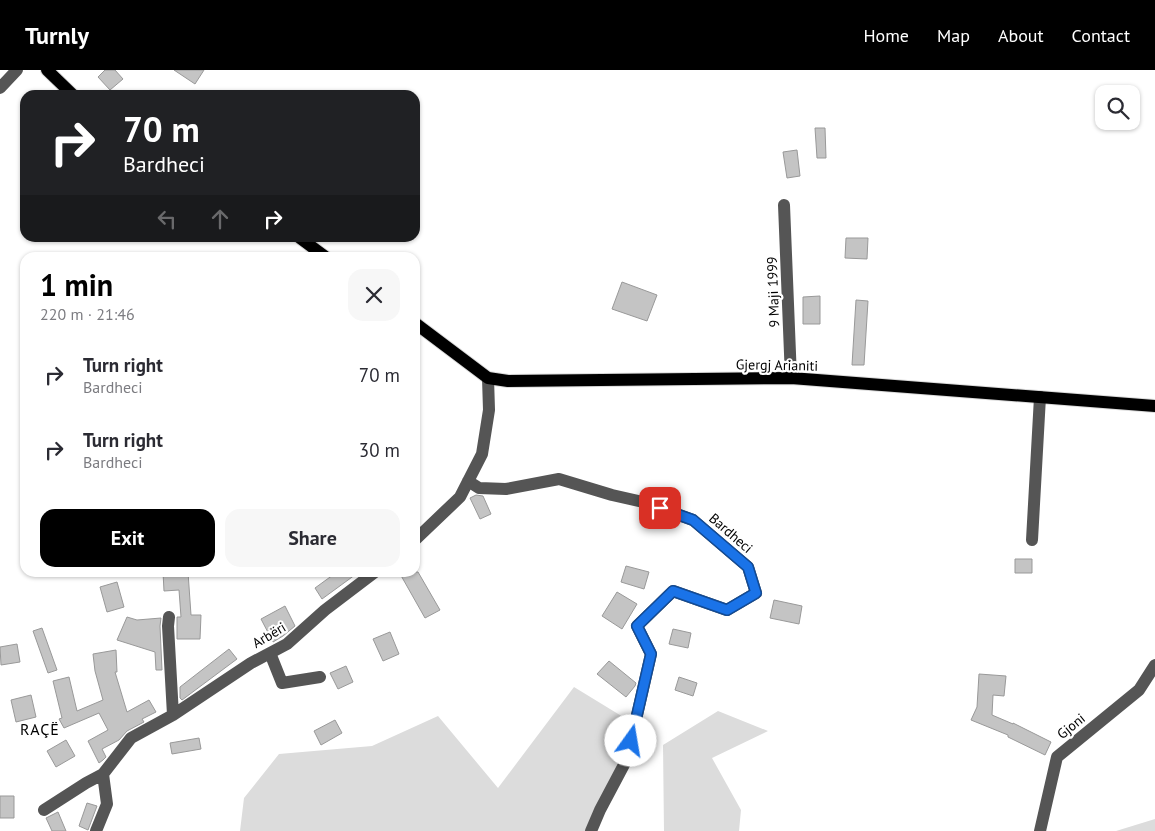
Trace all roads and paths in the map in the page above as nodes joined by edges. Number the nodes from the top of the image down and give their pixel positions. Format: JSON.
{"nodes":[{"id":1,"x":17,"y":70,"type":"edge"},
{"id":2,"x":47,"y":70,"type":"edge"},
{"id":3,"x":0,"y":88,"type":"edge"},
{"id":4,"x":68,"y":90,"type":"edge"},
{"id":5,"x":784,"y":205,"type":"dead end"},
{"id":6,"x":305,"y":242,"type":"edge"},
{"id":7,"x":318,"y":252,"type":"edge"},
{"id":8,"x":420,"y":327,"type":"edge"},
{"id":9,"x":488,"y":378,"type":"junction"},
{"id":10,"x":791,"y":378,"type":"junction"},
{"id":11,"x":1040,"y":397,"type":"junction"},
{"id":12,"x":1155,"y":406,"type":"edge"},
{"id":13,"x":468,"y":481,"type":"junction"},
{"id":14,"x":420,"y":535,"type":"edge"},
{"id":15,"x":1032,"y":540,"type":"dead end"},
{"id":16,"x":368,"y":577,"type":"edge"},
{"id":17,"x":169,"y":616,"type":"dead end"},
{"id":18,"x":270,"y":653,"type":"junction"},
{"id":19,"x":1155,"y":665,"type":"edge"},
{"id":20,"x":320,"y":677,"type":"dead end"},
{"id":21,"x":173,"y":715,"type":"junction"},
{"id":22,"x":103,"y":774,"type":"junction"},
{"id":23,"x":44,"y":810,"type":"dead end"},
{"id":24,"x":96,"y":831,"type":"edge"},
{"id":25,"x":591,"y":831,"type":"edge"},
{"id":26,"x":1040,"y":831,"type":"edge"}],
"edges":[{"from":1,"to":3,"type":"street"},
{"from":2,"to":4,"type":"main road"},
{"from":5,"to":10,"type":"street","name":"9 Maji 1999"},
{"from":6,"to":7,"type":"main road"},
{"from":8,"to":9,"type":"main road"},
{"from":9,"to":10,"type":"main road","name":"Gjergj Arianiti"},
{"from":9,"to":13,"type":"street"},
{"from":10,"to":11,"type":"main road","name":"Gjergj Arianiti"},
{"from":11,"to":12,"type":"main road","name":"Gjergj Arianiti"},
{"from":11,"to":15,"type":"street"},
{"from":13,"to":14,"type":"street"},
{"from":13,"to":25,"type":"street","name":"Bardheci"},
{"from":16,"to":18,"type":"street","name":"Arbëri"},
{"from":17,"to":21,"type":"street"},
{"from":18,"to":20,"type":"street"},
{"from":18,"to":21,"type":"street","name":"Arbëri"},
{"from":19,"to":26,"type":"street","name":"Gjoni"},
{"from":21,"to":22,"type":"street","name":"Arbëri"},
{"from":22,"to":23,"type":"street"},
{"from":22,"to":24,"type":"street"}]}
